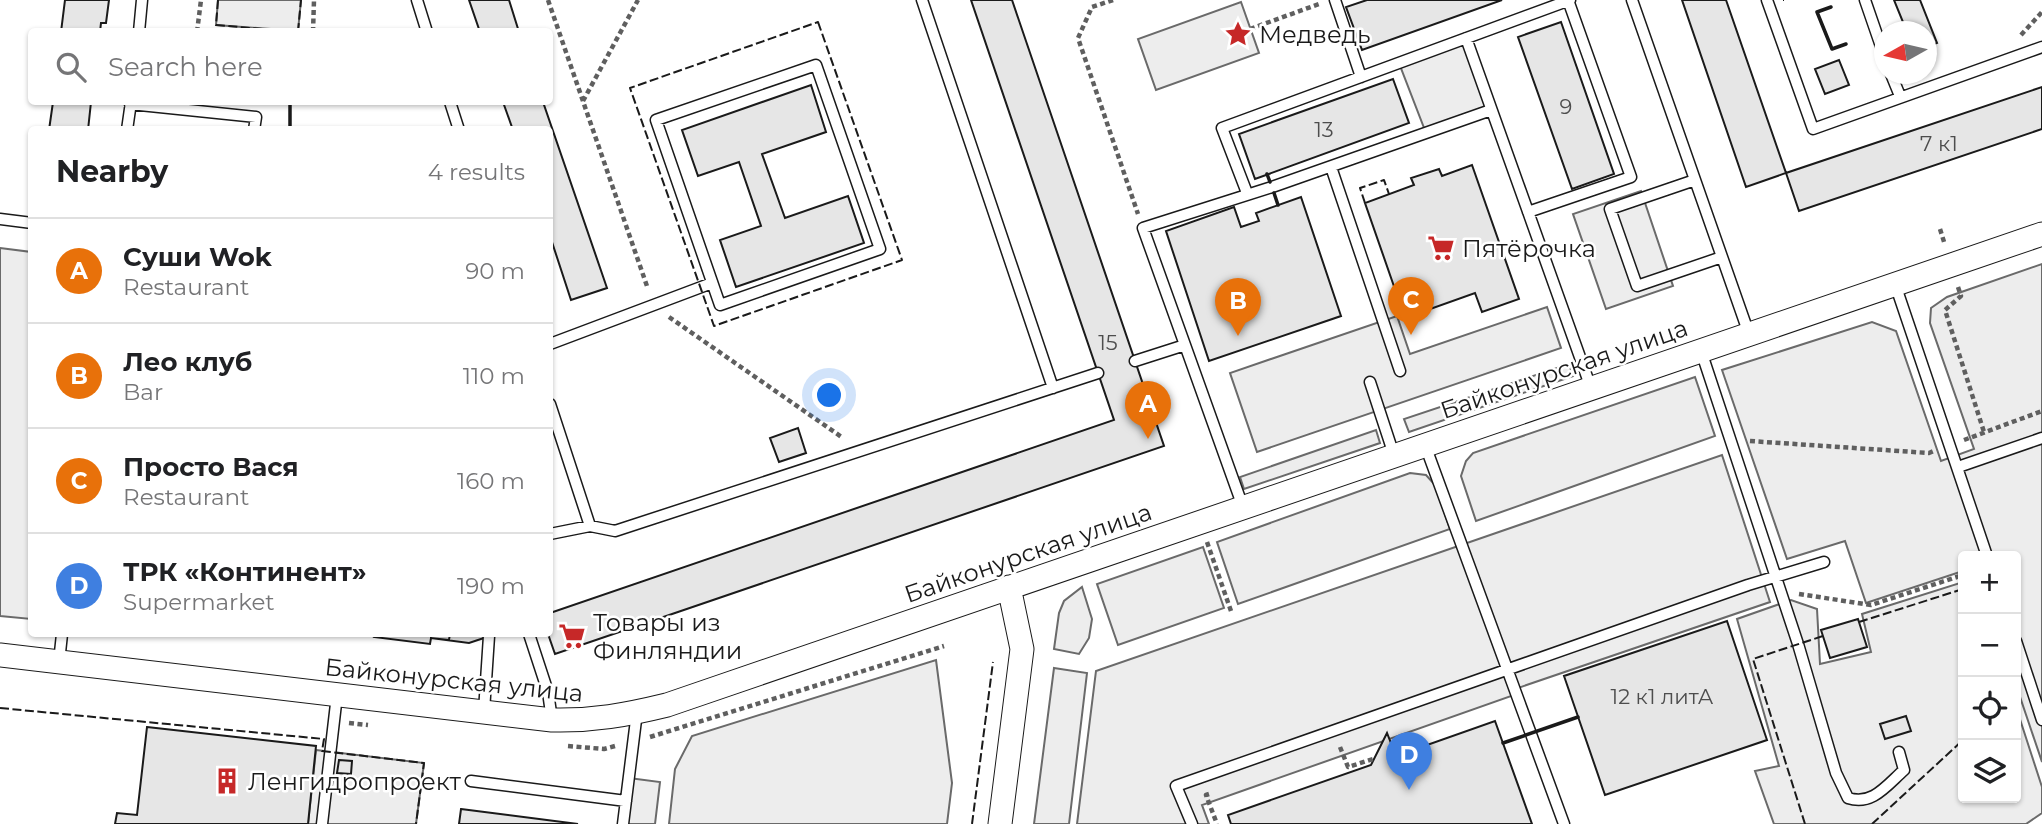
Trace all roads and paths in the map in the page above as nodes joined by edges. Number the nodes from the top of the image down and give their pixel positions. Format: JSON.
{"nodes":[{"id":1,"x":142,"y":0,"type":"edge"},
{"id":2,"x":201,"y":0,"type":"edge"},
{"id":3,"x":314,"y":0,"type":"edge"},
{"id":4,"x":417,"y":0,"type":"edge"},
{"id":5,"x":548,"y":0,"type":"edge"},
{"id":6,"x":638,"y":0,"type":"edge"},
{"id":7,"x":922,"y":0,"type":"edge"},
{"id":8,"x":1113,"y":0,"type":"edge"},
{"id":9,"x":1333,"y":0,"type":"edge"},
{"id":10,"x":1569,"y":0,"type":"edge"},
{"id":11,"x":1632,"y":0,"type":"edge"},
{"id":12,"x":1766,"y":0,"type":"edge"},
{"id":13,"x":1865,"y":0,"type":"edge"},
{"id":14,"x":1874,"y":25,"type":"edge"},
{"id":15,"x":139,"y":28,"type":"edge"},
{"id":16,"x":198,"y":28,"type":"edge"},
{"id":17,"x":313,"y":28,"type":"edge"},
{"id":18,"x":426,"y":28,"type":"edge"},
{"id":19,"x":1251,"y":29,"type":"dead end"},
{"id":20,"x":1466,"y":38,"type":"junction"},
{"id":21,"x":2042,"y":47,"type":"edge"},
{"id":22,"x":1361,"y":77,"type":"junction"},
{"id":23,"x":1895,"y":84,"type":"edge"},
{"id":24,"x":1900,"y":96,"type":"junction"},
{"id":25,"x":583,"y":102,"type":"junction"},
{"id":26,"x":130,"y":105,"type":"edge"},
{"id":27,"x":148,"y":105,"type":"edge"},
{"id":28,"x":451,"y":105,"type":"edge"},
{"id":29,"x":1491,"y":110,"type":"junction"},
{"id":30,"x":127,"y":126,"type":"edge"},
{"id":31,"x":255,"y":126,"type":"edge"},
{"id":32,"x":459,"y":126,"type":"edge"},
{"id":33,"x":1331,"y":167,"type":"junction"},
{"id":34,"x":1695,"y":180,"type":"junction"},
{"id":35,"x":1247,"y":193,"type":"junction"},
{"id":36,"x":1528,"y":212,"type":"junction"},
{"id":37,"x":0,"y":219,"type":"edge"},
{"id":38,"x":28,"y":222,"type":"edge"},
{"id":39,"x":1143,"y":228,"type":"junction"},
{"id":40,"x":1940,"y":229,"type":"dead end"},
{"id":41,"x":2042,"y":234,"type":"edge"},
{"id":42,"x":1721,"y":257,"type":"junction"},
{"id":43,"x":1951,"y":265,"type":"junction"},
{"id":44,"x":712,"y":283,"type":"junction"},
{"id":45,"x":1895,"y":284,"type":"junction"},
{"id":46,"x":654,"y":307,"type":"junction"},
{"id":47,"x":1749,"y":334,"type":"junction"},
{"id":48,"x":553,"y":343,"type":"edge"},
{"id":49,"x":1185,"y":345,"type":"junction"},
{"id":50,"x":1701,"y":351,"type":"junction"},
{"id":51,"x":1135,"y":361,"type":"dead end"},
{"id":52,"x":1400,"y":371,"type":"dead end"},
{"id":53,"x":1098,"y":373,"type":"dead end"},
{"id":54,"x":1370,"y":382,"type":"dead end"},
{"id":55,"x":1053,"y":388,"type":"junction"},
{"id":56,"x":1591,"y":388,"type":"junction"},
{"id":57,"x":2042,"y":411,"type":"edge"},
{"id":58,"x":1984,"y":432,"type":"junction"},
{"id":59,"x":554,"y":433,"type":"edge"},
{"id":60,"x":2042,"y":438,"type":"edge"},
{"id":61,"x":1730,"y":440,"type":"junction"},
{"id":62,"x":1425,"y":445,"type":"junction"},
{"id":63,"x":1950,"y":445,"type":"junction"},
{"id":64,"x":861,"y":451,"type":"junction"},
{"id":65,"x":1394,"y":455,"type":"junction"},
{"id":66,"x":1992,"y":455,"type":"junction"},
{"id":67,"x":1958,"y":467,"type":"junction"},
{"id":68,"x":1243,"y":507,"type":"junction"},
{"id":69,"x":1200,"y":522,"type":"junction"},
{"id":70,"x":590,"y":526,"type":"junction"},
{"id":71,"x":553,"y":533,"type":"edge"},
{"id":72,"x":1985,"y":551,"type":"edge"},
{"id":73,"x":1824,"y":562,"type":"dead end"},
{"id":74,"x":1775,"y":576,"type":"junction"},
{"id":75,"x":1958,"y":577,"type":"edge"},
{"id":76,"x":1009,"y":587,"type":"junction"},
{"id":77,"x":1780,"y":591,"type":"junction"},
{"id":78,"x":1231,"y":611,"type":"dead end"},
{"id":79,"x":62,"y":637,"type":"edge"},
{"id":80,"x":489,"y":637,"type":"edge"},
{"id":81,"x":530,"y":637,"type":"edge"},
{"id":82,"x":0,"y":655,"type":"edge"},
{"id":83,"x":2021,"y":656,"type":"edge"},
{"id":84,"x":59,"y":662,"type":"junction"},
{"id":85,"x":1507,"y":669,"type":"junction"},
{"id":86,"x":337,"y":694,"type":"junction"},
{"id":87,"x":484,"y":711,"type":"junction"},
{"id":88,"x":638,"y":712,"type":"junction"},
{"id":89,"x":552,"y":720,"type":"junction"},
{"id":90,"x":2042,"y":720,"type":"edge"},
{"id":91,"x":1340,"y":747,"type":"dead end"},
{"id":92,"x":1899,"y":752,"type":"dead end"},
{"id":93,"x":1373,"y":759,"type":"dead end"},
{"id":94,"x":471,"y":781,"type":"dead end"},
{"id":95,"x":626,"y":801,"type":"junction"},
{"id":96,"x":322,"y":824,"type":"edge"},
{"id":97,"x":623,"y":824,"type":"edge"},
{"id":98,"x":1000,"y":824,"type":"edge"},
{"id":99,"x":1192,"y":824,"type":"edge"},
{"id":100,"x":1564,"y":824,"type":"edge"}],
"edges":[{"from":1,"to":15,"type":"lane"},
{"from":2,"to":16,"type":"path"},
{"from":3,"to":17,"type":"path"},
{"from":4,"to":18,"type":"lane"},
{"from":5,"to":25,"type":"path"},
{"from":6,"to":25,"type":"path"},
{"from":7,"to":55,"type":"lane"},
{"from":8,"to":39,"type":"path"},
{"from":9,"to":19,"type":"path"},
{"from":9,"to":22,"type":"lane"},
{"from":10,"to":20,"type":"lane"},
{"from":10,"to":36,"type":"lane"},
{"from":11,"to":34,"type":"lane"},
{"from":12,"to":24,"type":"lane"},
{"from":13,"to":14,"type":"lane"},
{"from":20,"to":22,"type":"lane"},
{"from":20,"to":29,"type":"lane"},
{"from":21,"to":24,"type":"lane"},
{"from":22,"to":35,"type":"lane"},
{"from":23,"to":24,"type":"lane"},
{"from":25,"to":46,"type":"path"},
{"from":26,"to":30,"type":"lane"},
{"from":27,"to":31,"type":"lane"},
{"from":28,"to":32,"type":"lane"},
{"from":29,"to":33,"type":"lane"},
{"from":29,"to":36,"type":"lane"},
{"from":33,"to":35,"type":"lane"},
{"from":33,"to":52,"type":"lane"},
{"from":34,"to":42,"type":"lane"},
{"from":34,"to":42,"type":"lane"},
{"from":35,"to":39,"type":"lane"},
{"from":36,"to":56,"type":"lane"},
{"from":37,"to":38,"type":"lane"},
{"from":39,"to":49,"type":"lane"},
{"from":40,"to":43,"type":"path"},
{"from":41,"to":43,"type":"street","name":"Байконурская улица"},
{"from":42,"to":47,"type":"lane"},
{"from":43,"to":45,"type":"street","name":"Байконурская улица"},
{"from":43,"to":58,"type":"path"},
{"from":44,"to":44,"type":"lane"},
{"from":44,"to":46,"type":"lane"},
{"from":45,"to":47,"type":"street","name":"Байконурская улица"},
{"from":45,"to":63,"type":"lane"},
{"from":46,"to":48,"type":"lane"},
{"from":46,"to":64,"type":"path"},
{"from":47,"to":50,"type":"street","name":"Байконурская улица"},
{"from":49,"to":51,"type":"lane"},
{"from":49,"to":68,"type":"lane"},
{"from":50,"to":56,"type":"street","name":"Байконурская улица"},
{"from":50,"to":61,"type":"lane"},
{"from":53,"to":55,"type":"lane"},
{"from":54,"to":65,"type":"lane"},
{"from":55,"to":64,"type":"lane"},
{"from":56,"to":62,"type":"street","name":"Байконурская улица"},
{"from":57,"to":58,"type":"path"},
{"from":58,"to":63,"type":"path"},
{"from":58,"to":66,"type":"path"},
{"from":59,"to":70,"type":"lane"},
{"from":60,"to":66,"type":"lane"},
{"from":61,"to":63,"type":"path"},
{"from":61,"to":74,"type":"lane"},
{"from":62,"to":65,"type":"street","name":"Байконурская улица"},
{"from":62,"to":85,"type":"lane"},
{"from":63,"to":67,"type":"lane"},
{"from":64,"to":70,"type":"lane"},
{"from":65,"to":68,"type":"street","name":"Байконурская улица"},
{"from":66,"to":67,"type":"lane"},
{"from":67,"to":72,"type":"lane"},
{"from":68,"to":69,"type":"street","name":"Байконурская улица"},
{"from":69,"to":76,"type":"street","name":"Байконурская улица"},
{"from":69,"to":78,"type":"path"},
{"from":70,"to":71,"type":"lane"},
{"from":73,"to":74,"type":"lane"},
{"from":74,"to":77,"type":"lane"},
{"from":74,"to":85,"type":"lane"},
{"from":75,"to":77,"type":"path"},
{"from":76,"to":88,"type":"street","name":"Байконурская улица"},
{"from":76,"to":98,"type":"street"},
{"from":77,"to":92,"type":"lane"},
{"from":79,"to":84,"type":"lane"},
{"from":80,"to":87,"type":"lane"},
{"from":81,"to":89,"type":"lane"},
{"from":82,"to":84,"type":"street","name":"Байконурская улица"},
{"from":83,"to":90,"type":"lane"},
{"from":84,"to":86,"type":"street","name":"Байконурская улица"},
{"from":85,"to":99,"type":"lane"},
{"from":85,"to":100,"type":"lane"},
{"from":86,"to":87,"type":"street","name":"Байконурская улица"},
{"from":86,"to":96,"type":"lane"},
{"from":87,"to":89,"type":"street","name":"Байконурская улица"},
{"from":88,"to":89,"type":"street","name":"Байконурская улица"},
{"from":88,"to":95,"type":"lane"},
{"from":91,"to":93,"type":"path"},
{"from":94,"to":95,"type":"lane"},
{"from":95,"to":97,"type":"lane"}]}
